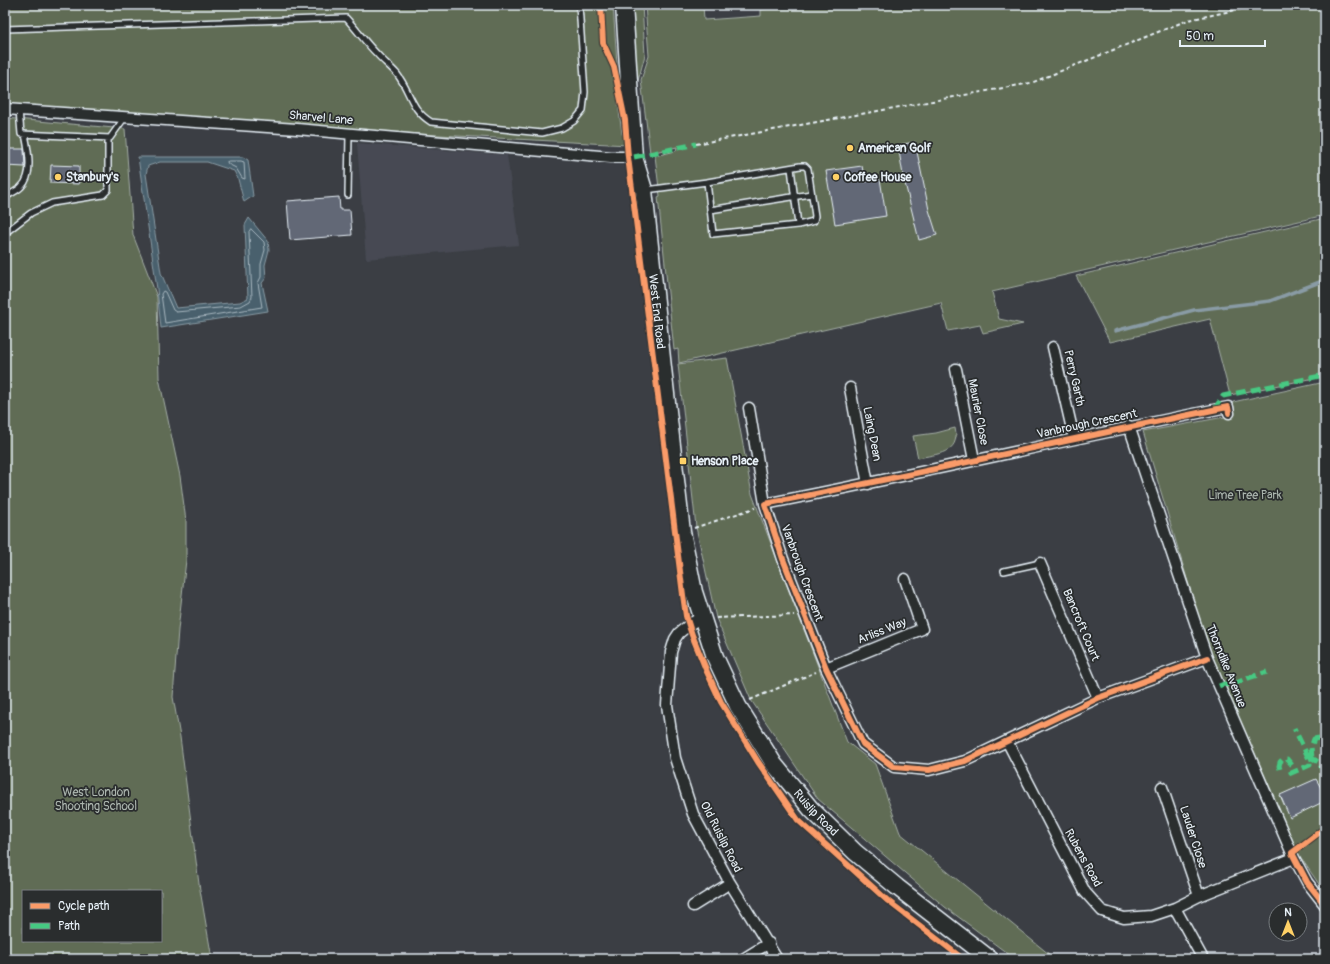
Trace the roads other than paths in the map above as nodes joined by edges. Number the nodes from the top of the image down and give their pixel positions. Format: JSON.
{"nodes":[{"id":1,"x":579,"y":5,"type":"edge"},
{"id":2,"x":624,"y":5,"type":"edge"},
{"id":3,"x":5,"y":29,"type":"edge"},
{"id":4,"x":5,"y":109,"type":"edge"},
{"id":5,"x":19,"y":110,"type":"junction"},
{"id":6,"x":126,"y":116,"type":"junction"},
{"id":7,"x":25,"y":134,"type":"junction"},
{"id":8,"x":349,"y":134,"type":"junction"},
{"id":9,"x":108,"y":138,"type":"junction"},
{"id":10,"x":634,"y":157,"type":"junction"},
{"id":11,"x":790,"y":168,"type":"junction"},
{"id":12,"x":707,"y":182,"type":"junction"},
{"id":13,"x":644,"y":190,"type":"junction"},
{"id":14,"x":812,"y":194,"type":"junction"},
{"id":15,"x":348,"y":195,"type":"dead end"},
{"id":16,"x":5,"y":197,"type":"edge"},
{"id":17,"x":794,"y":197,"type":"junction"},
{"id":18,"x":710,"y":210,"type":"junction"},
{"id":19,"x":798,"y":225,"type":"junction"},
{"id":20,"x":5,"y":233,"type":"edge"},
{"id":21,"x":1053,"y":347,"type":"dead end"},
{"id":22,"x":956,"y":369,"type":"dead end"},
{"id":23,"x":850,"y":388,"type":"dead end"},
{"id":24,"x":749,"y":408,"type":"dead end"},
{"id":25,"x":1229,"y":413,"type":"dead end"},
{"id":26,"x":1129,"y":426,"type":"junction"},
{"id":27,"x":1074,"y":438,"type":"junction"},
{"id":28,"x":974,"y":460,"type":"junction"},
{"id":29,"x":868,"y":484,"type":"junction"},
{"id":30,"x":765,"y":504,"type":"junction"},
{"id":31,"x":1040,"y":563,"type":"joint"},
{"id":32,"x":1004,"y":570,"type":"dead end"},
{"id":33,"x":905,"y":579,"type":"dead end"},
{"id":34,"x":708,"y":618,"type":"junction"},
{"id":35,"x":1207,"y":658,"type":"junction"},
{"id":36,"x":826,"y":668,"type":"junction"},
{"id":37,"x":1098,"y":698,"type":"junction"},
{"id":38,"x":1007,"y":740,"type":"junction"},
{"id":39,"x":1162,"y":787,"type":"dead end"},
{"id":40,"x":1293,"y":856,"type":"junction"},
{"id":41,"x":730,"y":882,"type":"junction"},
{"id":42,"x":1199,"y":896,"type":"junction"},
{"id":43,"x":1325,"y":905,"type":"edge"},
{"id":44,"x":693,"y":906,"type":"dead end"},
{"id":45,"x":1175,"y":908,"type":"junction"},
{"id":46,"x":768,"y":943,"type":"junction"},
{"id":47,"x":743,"y":959,"type":"edge"},
{"id":48,"x":777,"y":959,"type":"edge"},
{"id":49,"x":990,"y":959,"type":"edge"},
{"id":50,"x":1203,"y":959,"type":"edge"}],
"edges":[{"from":1,"to":3,"type":"lane"},
{"from":2,"to":10,"type":"main road","name":"West End Road"},
{"from":4,"to":5,"type":"street","name":"Sharvel Lane"},
{"from":5,"to":6,"type":"street","name":"Sharvel Lane"},
{"from":5,"to":7,"type":"lane"},
{"from":6,"to":8,"type":"street","name":"Sharvel Lane"},
{"from":6,"to":9,"type":"lane"},
{"from":7,"to":9,"type":"lane"},
{"from":7,"to":16,"type":"lane"},
{"from":8,"to":10,"type":"street","name":"Sharvel Lane"},
{"from":8,"to":15,"type":"lane"},
{"from":9,"to":20,"type":"lane"},
{"from":10,"to":13,"type":"main road","name":"West End Road"},
{"from":11,"to":12,"type":"lane"},
{"from":11,"to":14,"type":"lane"},
{"from":11,"to":17,"type":"lane"},
{"from":12,"to":13,"type":"lane"},
{"from":12,"to":18,"type":"lane"},
{"from":13,"to":34,"type":"main road","name":"West End Road"},
{"from":14,"to":17,"type":"lane"},
{"from":14,"to":19,"type":"lane"},
{"from":17,"to":18,"type":"lane"},
{"from":17,"to":19,"type":"lane"},
{"from":18,"to":19,"type":"lane"},
{"from":21,"to":27,"type":"street","name":"Perry Garth"},
{"from":22,"to":28,"type":"street","name":"Maurier Close"},
{"from":23,"to":29,"type":"street","name":"Laing Dean"},
{"from":24,"to":30,"type":"street"},
{"from":25,"to":26,"type":"street","name":"Vanbrough Crescent"},
{"from":26,"to":27,"type":"street","name":"Vanbrough Crescent"},
{"from":26,"to":35,"type":"street","name":"Thorndike Avenue"},
{"from":27,"to":28,"type":"street","name":"Vanbrough Crescent"},
{"from":28,"to":29,"type":"street","name":"Vanbrough Crescent"},
{"from":29,"to":30,"type":"street","name":"Vanbrough Crescent"},
{"from":30,"to":36,"type":"street","name":"Vanbrough Crescent"},
{"from":31,"to":32,"type":"lane"},
{"from":31,"to":37,"type":"street","name":"Bancroft Court"},
{"from":33,"to":36,"type":"street","name":"Arliss Way"},
{"from":34,"to":41,"type":"street","name":"Old Ruislip Road"},
{"from":34,"to":49,"type":"main road","name":"Ruislip Road"},
{"from":35,"to":37,"type":"street","name":"Vanbrough Crescent"},
{"from":35,"to":40,"type":"street","name":"Thorndike Avenue"},
{"from":36,"to":38,"type":"street","name":"Vanbrough Crescent"},
{"from":37,"to":38,"type":"street","name":"Vanbrough Crescent"},
{"from":38,"to":45,"type":"street","name":"Rubens Road"},
{"from":39,"to":42,"type":"street","name":"Lauder Close"},
{"from":40,"to":42,"type":"street","name":"Rubens Road"},
{"from":40,"to":43,"type":"street","name":"Thorndike Avenue"},
{"from":41,"to":44,"type":"street"},
{"from":41,"to":46,"type":"street","name":"Old Ruislip Road"},
{"from":42,"to":45,"type":"street","name":"Rubens Road"},
{"from":45,"to":50,"type":"street"},
{"from":46,"to":47,"type":"street"},
{"from":46,"to":48,"type":"street","name":"Old Ruislip Road"}]}
